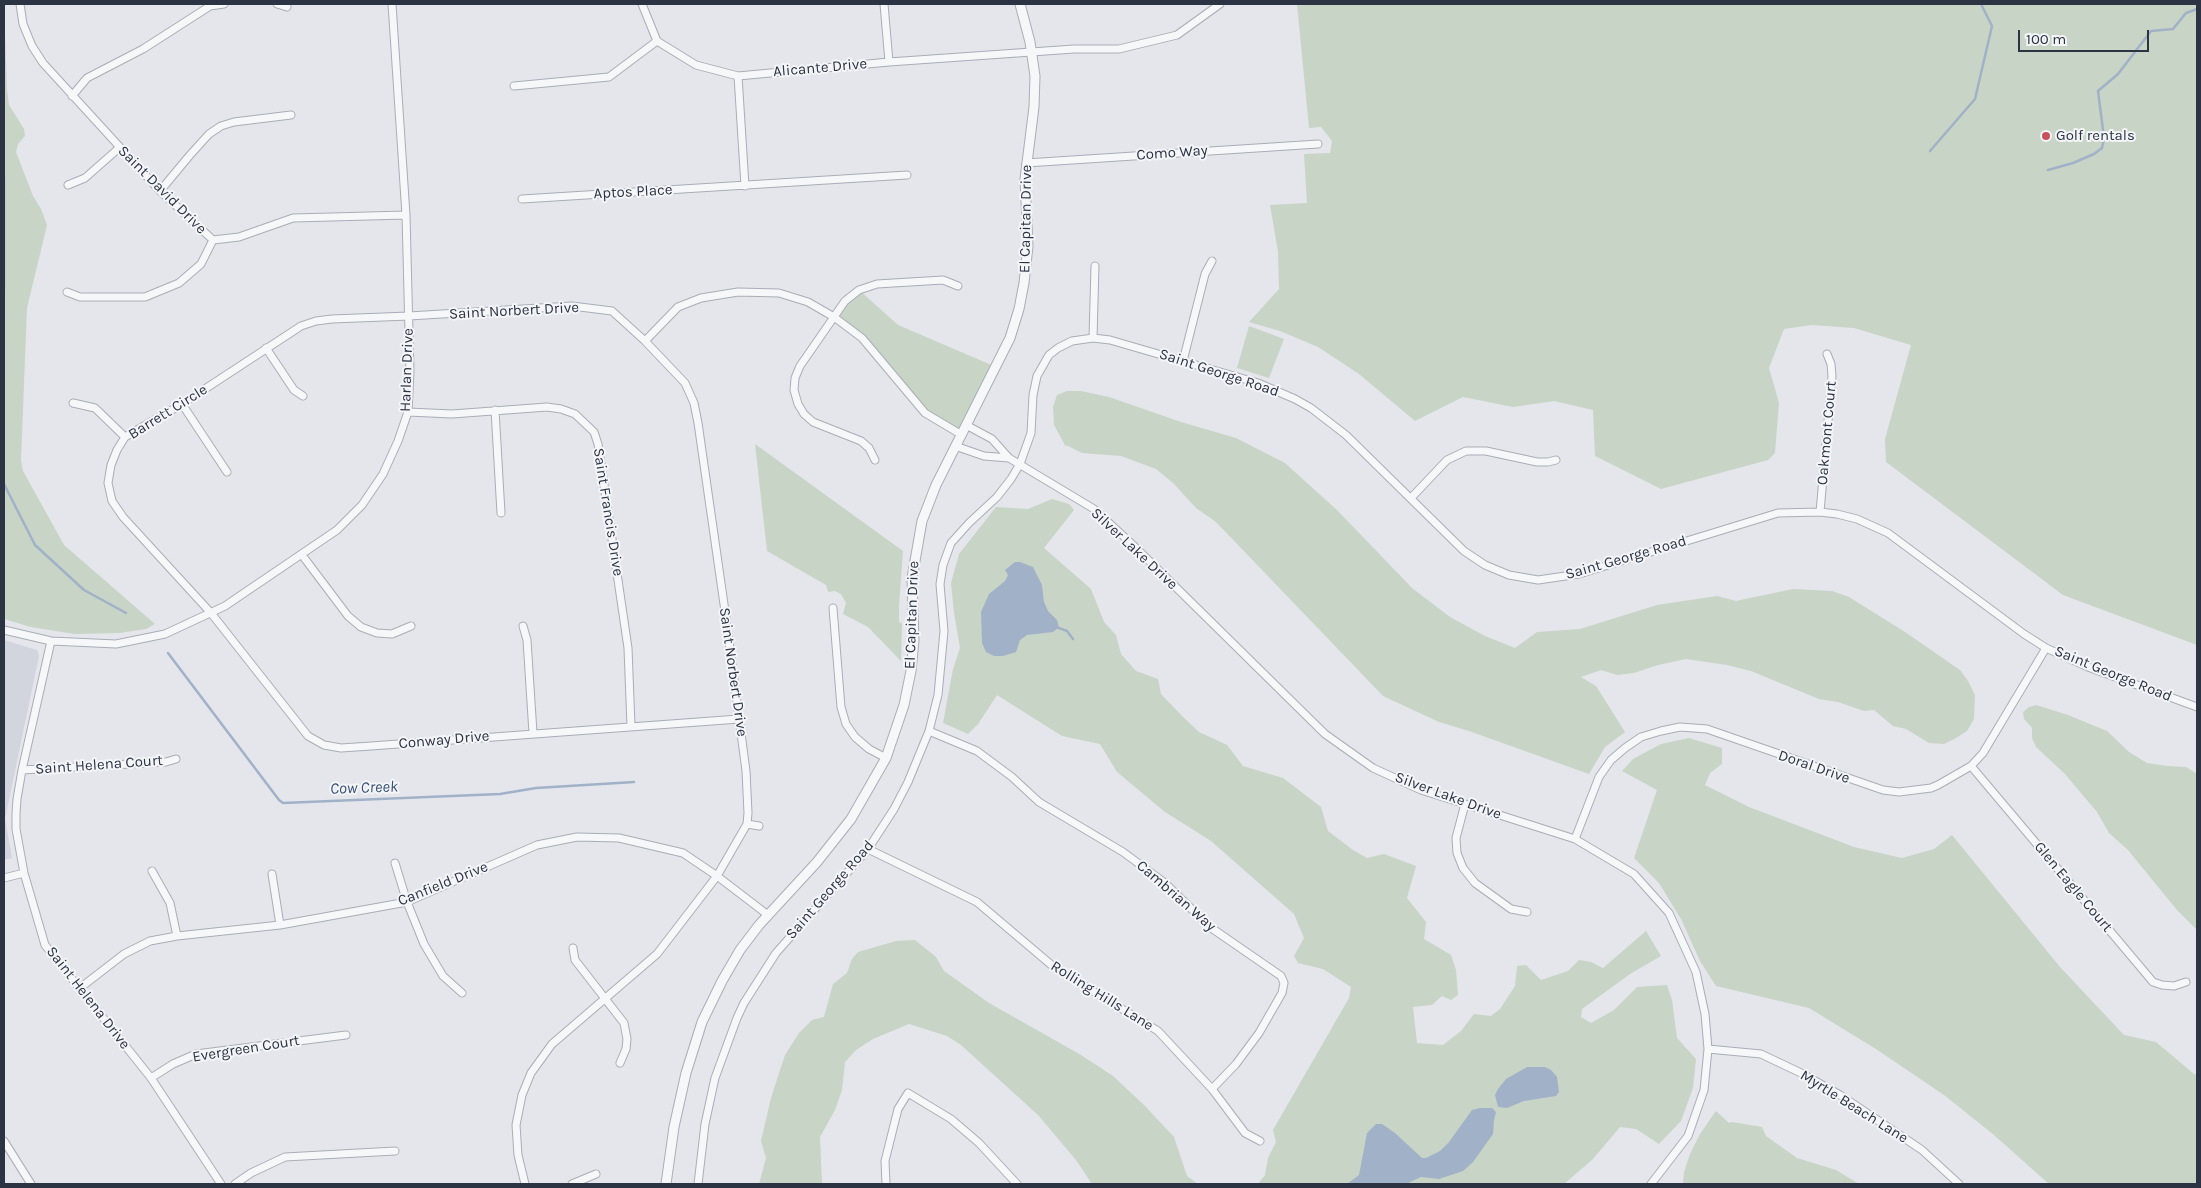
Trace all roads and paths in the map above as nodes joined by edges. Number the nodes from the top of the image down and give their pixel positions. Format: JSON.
{"nodes":[{"id":1,"x":20,"y":4,"type":"edge"},
{"id":2,"x":224,"y":4,"type":"edge"},
{"id":3,"x":277,"y":4,"type":"edge"},
{"id":4,"x":392,"y":4,"type":"edge"},
{"id":5,"x":642,"y":4,"type":"edge"},
{"id":6,"x":884,"y":4,"type":"edge"},
{"id":7,"x":1020,"y":4,"type":"edge"},
{"id":8,"x":1220,"y":4,"type":"edge"},
{"id":9,"x":287,"y":8,"type":"dead end"},
{"id":10,"x":657,"y":41,"type":"junction"},
{"id":11,"x":1032,"y":52,"type":"junction"},
{"id":12,"x":889,"y":62,"type":"junction"},
{"id":13,"x":738,"y":76,"type":"junction"},
{"id":14,"x":514,"y":86,"type":"dead end"},
{"id":15,"x":72,"y":96,"type":"junction"},
{"id":16,"x":292,"y":115,"type":"dead end"},
{"id":17,"x":1318,"y":144,"type":"dead end"},
{"id":18,"x":119,"y":148,"type":"junction"},
{"id":19,"x":1026,"y":163,"type":"junction"},
{"id":20,"x":907,"y":175,"type":"dead end"},
{"id":21,"x":68,"y":185,"type":"dead end"},
{"id":22,"x":745,"y":186,"type":"junction"},
{"id":23,"x":160,"y":191,"type":"junction"},
{"id":24,"x":522,"y":199,"type":"dead end"},
{"id":25,"x":406,"y":216,"type":"junction"},
{"id":26,"x":213,"y":240,"type":"junction"},
{"id":27,"x":1212,"y":261,"type":"dead end"},
{"id":28,"x":1095,"y":266,"type":"dead end"},
{"id":29,"x":958,"y":286,"type":"dead end"},
{"id":30,"x":67,"y":292,"type":"dead end"},
{"id":31,"x":409,"y":316,"type":"junction"},
{"id":32,"x":834,"y":317,"type":"junction"},
{"id":33,"x":1094,"y":338,"type":"junction"},
{"id":34,"x":645,"y":341,"type":"junction"},
{"id":35,"x":266,"y":348,"type":"junction"},
{"id":36,"x":1828,"y":354,"type":"dead end"},
{"id":37,"x":1183,"y":361,"type":"junction"},
{"id":38,"x":303,"y":396,"type":"dead end"},
{"id":39,"x":73,"y":403,"type":"dead end"},
{"id":40,"x":182,"y":404,"type":"junction"},
{"id":41,"x":496,"y":410,"type":"junction"},
{"id":42,"x":408,"y":412,"type":"junction"},
{"id":43,"x":966,"y":425,"type":"junction"},
{"id":44,"x":962,"y":435,"type":"junction"},
{"id":45,"x":125,"y":437,"type":"junction"},
{"id":46,"x":955,"y":446,"type":"junction"},
{"id":47,"x":1008,"y":458,"type":"junction"},
{"id":48,"x":875,"y":460,"type":"dead end"},
{"id":49,"x":1556,"y":460,"type":"dead end"},
{"id":50,"x":1020,"y":464,"type":"junction"},
{"id":51,"x":226,"y":472,"type":"dead end"},
{"id":52,"x":1411,"y":498,"type":"junction"},
{"id":53,"x":1820,"y":512,"type":"junction"},
{"id":54,"x":501,"y":513,"type":"dead end"},
{"id":55,"x":302,"y":555,"type":"junction"},
{"id":56,"x":833,"y":608,"type":"dead end"},
{"id":57,"x":211,"y":613,"type":"junction"},
{"id":58,"x":411,"y":626,"type":"dead end"},
{"id":59,"x":523,"y":626,"type":"dead end"},
{"id":60,"x":4,"y":630,"type":"edge"},
{"id":61,"x":51,"y":641,"type":"junction"},
{"id":62,"x":2046,"y":648,"type":"junction"},
{"id":63,"x":2197,"y":707,"type":"edge"},
{"id":64,"x":739,"y":719,"type":"junction"},
{"id":65,"x":631,"y":726,"type":"junction"},
{"id":66,"x":929,"y":731,"type":"junction"},
{"id":67,"x":533,"y":733,"type":"junction"},
{"id":68,"x":886,"y":758,"type":"junction"},
{"id":69,"x":176,"y":759,"type":"dead end"},
{"id":70,"x":1971,"y":766,"type":"junction"},
{"id":71,"x":22,"y":770,"type":"junction"},
{"id":72,"x":1465,"y":804,"type":"junction"},
{"id":73,"x":747,"y":824,"type":"junction"},
{"id":74,"x":759,"y":826,"type":"dead end"},
{"id":75,"x":1575,"y":839,"type":"junction"},
{"id":76,"x":868,"y":849,"type":"junction"},
{"id":77,"x":395,"y":863,"type":"dead end"},
{"id":78,"x":152,"y":871,"type":"dead end"},
{"id":79,"x":24,"y":873,"type":"junction"},
{"id":80,"x":272,"y":874,"type":"dead end"},
{"id":81,"x":717,"y":876,"type":"junction"},
{"id":82,"x":4,"y":878,"type":"edge"},
{"id":83,"x":407,"y":902,"type":"junction"},
{"id":84,"x":1526,"y":912,"type":"dead end"},
{"id":85,"x":768,"y":915,"type":"junction"},
{"id":86,"x":280,"y":925,"type":"junction"},
{"id":87,"x":177,"y":936,"type":"junction"},
{"id":88,"x":573,"y":948,"type":"dead end"},
{"id":89,"x":2186,"y":982,"type":"dead end"},
{"id":90,"x":80,"y":988,"type":"junction"},
{"id":91,"x":462,"y":993,"type":"dead end"},
{"id":92,"x":604,"y":998,"type":"junction"},
{"id":93,"x":346,"y":1034,"type":"dead end"},
{"id":94,"x":1708,"y":1050,"type":"junction"},
{"id":95,"x":620,"y":1062,"type":"dead end"},
{"id":96,"x":151,"y":1078,"type":"junction"},
{"id":97,"x":1212,"y":1089,"type":"junction"},
{"id":98,"x":4,"y":1141,"type":"edge"},
{"id":99,"x":1260,"y":1141,"type":"dead end"},
{"id":100,"x":395,"y":1151,"type":"dead end"},
{"id":101,"x":596,"y":1174,"type":"dead end"},
{"id":102,"x":31,"y":1184,"type":"edge"},
{"id":103,"x":221,"y":1184,"type":"edge"},
{"id":104,"x":235,"y":1184,"type":"edge"},
{"id":105,"x":526,"y":1184,"type":"edge"},
{"id":106,"x":572,"y":1184,"type":"edge"},
{"id":107,"x":666,"y":1184,"type":"edge"},
{"id":108,"x":698,"y":1184,"type":"edge"},
{"id":109,"x":886,"y":1184,"type":"edge"},
{"id":110,"x":1017,"y":1184,"type":"edge"},
{"id":111,"x":1651,"y":1184,"type":"edge"},
{"id":112,"x":1959,"y":1184,"type":"edge"}],
"edges":[{"from":1,"to":15,"type":"street","name":"Saint David Drive"},
{"from":2,"to":15,"type":"street"},
{"from":3,"to":9,"type":"street"},
{"from":4,"to":25,"type":"street","name":"Harlan Drive"},
{"from":5,"to":10,"type":"street"},
{"from":6,"to":12,"type":"street"},
{"from":7,"to":11,"type":"street","name":"El Capitan Drive"},
{"from":8,"to":11,"type":"street","name":"Alicante Drive"},
{"from":10,"to":13,"type":"street","name":"Alicante Drive"},
{"from":10,"to":14,"type":"street"},
{"from":11,"to":12,"type":"street","name":"Alicante Drive"},
{"from":11,"to":19,"type":"street","name":"El Capitan Drive"},
{"from":12,"to":13,"type":"street","name":"Alicante Drive"},
{"from":13,"to":22,"type":"street"},
{"from":15,"to":18,"type":"street","name":"Saint David Drive"},
{"from":16,"to":23,"type":"street"},
{"from":17,"to":19,"type":"street","name":"Como Way"},
{"from":18,"to":21,"type":"street"},
{"from":18,"to":23,"type":"street","name":"Saint David Drive"},
{"from":19,"to":43,"type":"street","name":"El Capitan Drive"},
{"from":20,"to":22,"type":"street","name":"Aptos Place"},
{"from":22,"to":24,"type":"street","name":"Aptos Place"},
{"from":23,"to":26,"type":"street","name":"Saint David Drive"},
{"from":25,"to":26,"type":"street","name":"Saint David Drive"},
{"from":25,"to":31,"type":"street","name":"Harlan Drive"},
{"from":26,"to":30,"type":"street"},
{"from":27,"to":37,"type":"street"},
{"from":28,"to":33,"type":"street"},
{"from":29,"to":32,"type":"street"},
{"from":31,"to":34,"type":"street","name":"Saint Norbert Drive"},
{"from":31,"to":35,"type":"street","name":"Barrett Circle"},
{"from":31,"to":42,"type":"street","name":"Harlan Drive"},
{"from":32,"to":34,"type":"street"},
{"from":32,"to":44,"type":"street"},
{"from":32,"to":48,"type":"street"},
{"from":33,"to":37,"type":"street","name":"Saint George Road"},
{"from":33,"to":50,"type":"street","name":"Saint George Road"},
{"from":34,"to":64,"type":"street","name":"Saint Norbert Drive"},
{"from":35,"to":38,"type":"street"},
{"from":35,"to":40,"type":"street","name":"Barrett Circle"},
{"from":36,"to":53,"type":"street","name":"Oakmont Court"},
{"from":37,"to":52,"type":"street","name":"Saint George Road"},
{"from":39,"to":45,"type":"street"},
{"from":40,"to":45,"type":"street","name":"Barrett Circle"},
{"from":40,"to":51,"type":"street"},
{"from":41,"to":42,"type":"street","name":"Saint Francis Drive"},
{"from":41,"to":54,"type":"street"},
{"from":41,"to":65,"type":"street","name":"Saint Francis Drive"},
{"from":42,"to":55,"type":"street","name":"Harlan Drive"},
{"from":43,"to":44,"type":"street","name":"El Capitan Drive"},
{"from":43,"to":47,"type":"street"},
{"from":44,"to":46,"type":"street","name":"El Capitan Drive"},
{"from":45,"to":57,"type":"street","name":"Barrett Circle"},
{"from":46,"to":47,"type":"street"},
{"from":46,"to":68,"type":"street","name":"El Capitan Drive"},
{"from":47,"to":50,"type":"street","name":"Silver Lake Drive"},
{"from":49,"to":52,"type":"street"},
{"from":50,"to":66,"type":"street","name":"Saint George Road"},
{"from":50,"to":72,"type":"street","name":"Silver Lake Drive"},
{"from":52,"to":53,"type":"street","name":"Saint George Road"},
{"from":53,"to":62,"type":"street","name":"Saint George Road"},
{"from":55,"to":57,"type":"street","name":"Harlan Drive"},
{"from":55,"to":58,"type":"street"},
{"from":56,"to":68,"type":"street"},
{"from":57,"to":61,"type":"street","name":"Harlan Drive"},
{"from":57,"to":67,"type":"street","name":"Conway Drive"},
{"from":59,"to":67,"type":"street"},
{"from":60,"to":61,"type":"street","name":"Harlan Drive"},
{"from":61,"to":71,"type":"street","name":"Saint Helena Drive"},
{"from":62,"to":63,"type":"street","name":"Saint George Road"},
{"from":62,"to":70,"type":"street","name":"Doral Drive"},
{"from":64,"to":65,"type":"street","name":"Conway Drive"},
{"from":64,"to":73,"type":"street","name":"Saint Norbert Drive"},
{"from":65,"to":67,"type":"street","name":"Conway Drive"},
{"from":66,"to":76,"type":"street","name":"Saint George Road"},
{"from":66,"to":97,"type":"street","name":"Cambrian Way"},
{"from":68,"to":85,"type":"street","name":"El Capitan Drive"},
{"from":69,"to":71,"type":"street","name":"Saint Helena Court"},
{"from":70,"to":75,"type":"street","name":"Doral Drive"},
{"from":70,"to":89,"type":"street","name":"Glen Eagle Court"},
{"from":71,"to":79,"type":"street","name":"Saint Helena Drive"},
{"from":72,"to":75,"type":"street","name":"Silver Lake Drive"},
{"from":72,"to":84,"type":"street"},
{"from":73,"to":74,"type":"street"},
{"from":73,"to":81,"type":"street","name":"Saint Norbert Drive"},
{"from":75,"to":94,"type":"street","name":"Silver Lake Drive"},
{"from":76,"to":97,"type":"street","name":"Rolling Hills Lane"},
{"from":76,"to":108,"type":"street","name":"Saint George Road"},
{"from":77,"to":83,"type":"street"},
{"from":78,"to":87,"type":"street"},
{"from":79,"to":82,"type":"street"},
{"from":79,"to":90,"type":"street","name":"Saint Helena Drive"},
{"from":80,"to":86,"type":"street"},
{"from":81,"to":83,"type":"street","name":"Canfield Drive"},
{"from":81,"to":85,"type":"street","name":"Canfield Drive"},
{"from":81,"to":92,"type":"street","name":"Saint Norbert Drive"},
{"from":83,"to":86,"type":"street","name":"Canfield Drive"},
{"from":83,"to":91,"type":"street"},
{"from":85,"to":107,"type":"street","name":"El Capitan Drive"},
{"from":86,"to":87,"type":"street","name":"Canfield Drive"},
{"from":87,"to":90,"type":"street","name":"Canfield Drive"},
{"from":88,"to":92,"type":"street"},
{"from":90,"to":96,"type":"street","name":"Saint Helena Drive"},
{"from":92,"to":95,"type":"street"},
{"from":92,"to":105,"type":"street","name":"Saint Norbert Drive"},
{"from":93,"to":96,"type":"street","name":"Evergreen Court"},
{"from":94,"to":111,"type":"street","name":"Silver Lake Drive"},
{"from":94,"to":112,"type":"street","name":"Myrtle Beach Lane"},
{"from":96,"to":103,"type":"street","name":"Saint Helena Drive"},
{"from":97,"to":99,"type":"street","name":"Rolling Hills Lane"},
{"from":98,"to":102,"type":"street"},
{"from":100,"to":104,"type":"street"},
{"from":101,"to":106,"type":"street"},
{"from":109,"to":110,"type":"street"}]}
